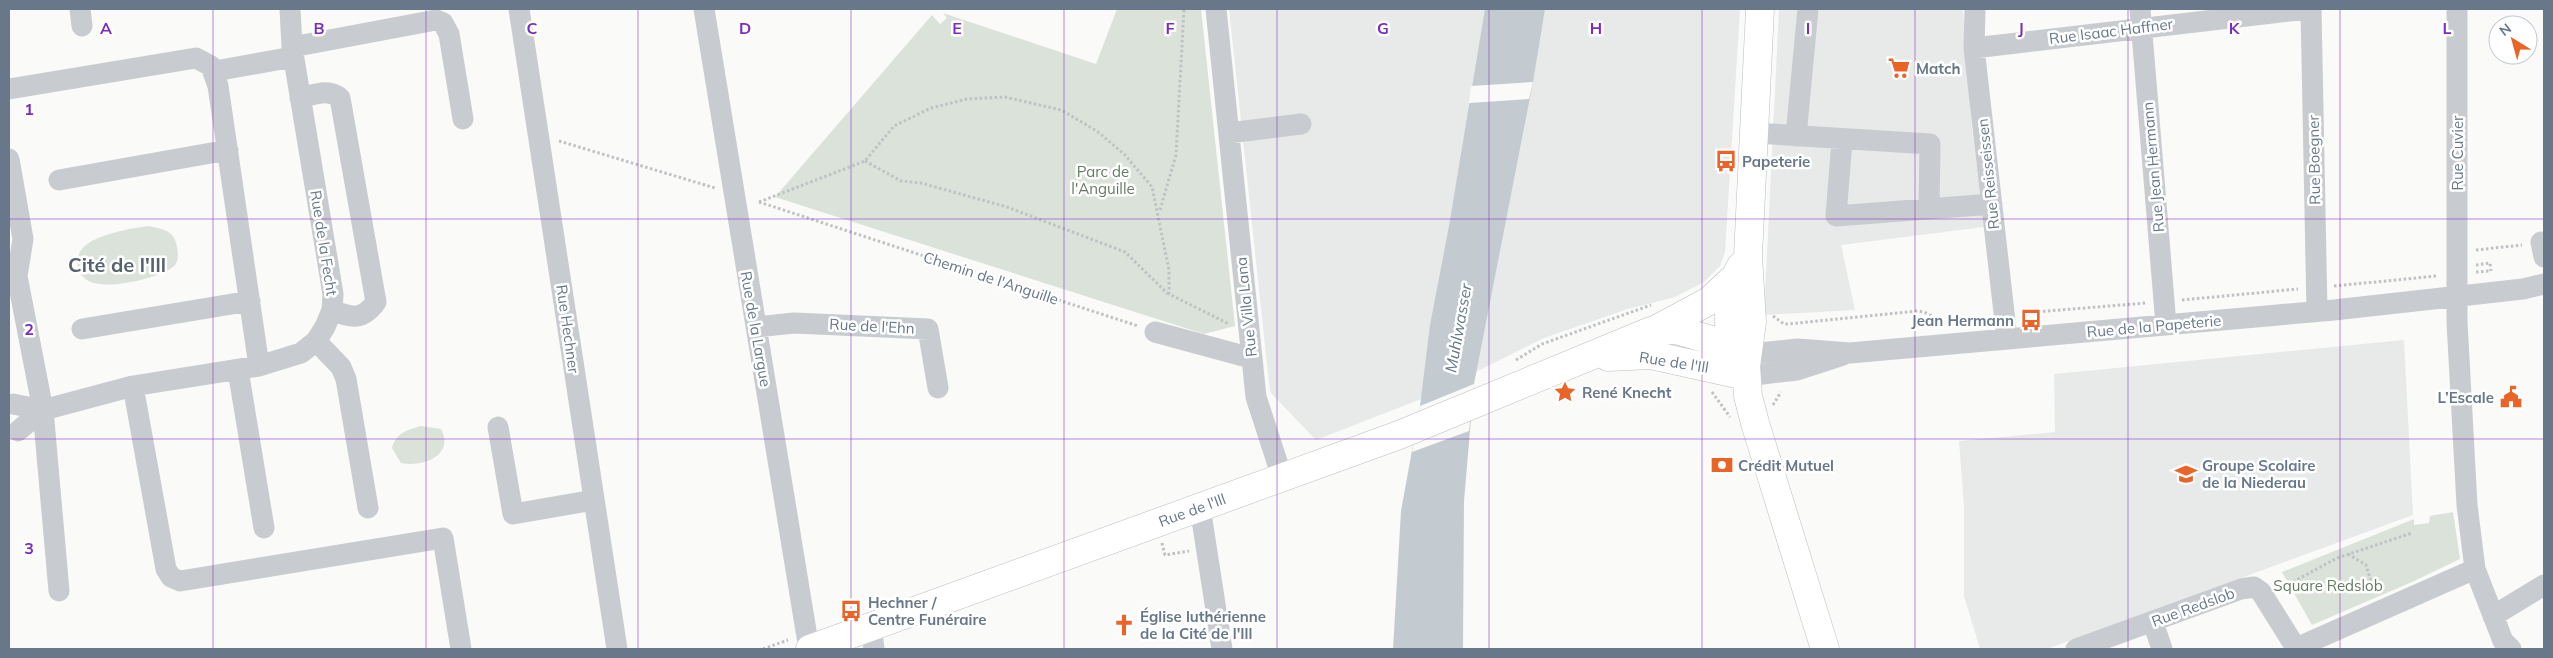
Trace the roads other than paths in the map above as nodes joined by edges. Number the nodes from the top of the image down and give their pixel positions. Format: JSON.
{"nodes":[{"id":1,"x":290,"y":9,"type":"edge"},
{"id":2,"x":519,"y":9,"type":"edge"},
{"id":3,"x":704,"y":9,"type":"edge"},
{"id":4,"x":1216,"y":9,"type":"edge"},
{"id":5,"x":1760,"y":9,"type":"edge"},
{"id":6,"x":1808,"y":9,"type":"edge"},
{"id":7,"x":1975,"y":9,"type":"edge"},
{"id":8,"x":2309,"y":9,"type":"edge"},
{"id":9,"x":2456,"y":9,"type":"edge"},
{"id":10,"x":2140,"y":18,"type":"edge"},
{"id":11,"x":1974,"y":48,"type":"junction"},
{"id":12,"x":293,"y":52,"type":"junction"},
{"id":13,"x":214,"y":71,"type":"junction"},
{"id":14,"x":9,"y":89,"type":"edge"},
{"id":15,"x":300,"y":98,"type":"junction"},
{"id":16,"x":464,"y":119,"type":"dead end"},
{"id":17,"x":1301,"y":124,"type":"dead end"},
{"id":18,"x":1229,"y":133,"type":"junction"},
{"id":19,"x":1755,"y":133,"type":"junction"},
{"id":20,"x":1796,"y":136,"type":"junction"},
{"id":21,"x":1842,"y":140,"type":"junction"},
{"id":22,"x":228,"y":150,"type":"junction"},
{"id":23,"x":9,"y":159,"type":"edge"},
{"id":24,"x":60,"y":180,"type":"dead end"},
{"id":25,"x":1992,"y":204,"type":"junction"},
{"id":26,"x":1929,"y":209,"type":"junction"},
{"id":27,"x":1741,"y":266,"type":"junction"},
{"id":28,"x":2544,"y":284,"type":"edge"},
{"id":29,"x":2457,"y":297,"type":"junction"},
{"id":30,"x":250,"y":301,"type":"junction"},
{"id":31,"x":332,"y":310,"type":"junction"},
{"id":32,"x":2317,"y":311,"type":"junction"},
{"id":33,"x":2166,"y":325,"type":"junction"},
{"id":34,"x":756,"y":326,"type":"junction"},
{"id":35,"x":82,"y":329,"type":"dead end"},
{"id":36,"x":1155,"y":332,"type":"road end"},
{"id":37,"x":1652,"y":332,"type":"junction"},
{"id":38,"x":2007,"y":339,"type":"junction"},
{"id":39,"x":316,"y":341,"type":"junction"},
{"id":40,"x":1252,"y":358,"type":"junction"},
{"id":41,"x":1740,"y":360,"type":"junction"},
{"id":42,"x":1572,"y":364,"type":"junction"},
{"id":43,"x":259,"y":366,"type":"junction"},
{"id":44,"x":238,"y":370,"type":"junction"},
{"id":45,"x":133,"y":386,"type":"junction"},
{"id":46,"x":938,"y":388,"type":"dead end"},
{"id":47,"x":13,"y":404,"type":"dead end"},
{"id":48,"x":1751,"y":409,"type":"junction"},
{"id":49,"x":43,"y":410,"type":"junction"},
{"id":50,"x":498,"y":427,"type":"dead end"},
{"id":51,"x":18,"y":431,"type":"dead end"},
{"id":52,"x":1282,"y":477,"type":"junction"},
{"id":53,"x":594,"y":500,"type":"junction"},
{"id":54,"x":1200,"y":507,"type":"junction"},
{"id":55,"x":368,"y":508,"type":"dead end"},
{"id":56,"x":264,"y":528,"type":"dead end"},
{"id":57,"x":2475,"y":570,"type":"junction"},
{"id":58,"x":2544,"y":585,"type":"edge"},
{"id":59,"x":58,"y":591,"type":"dead end"},
{"id":60,"x":2493,"y":616,"type":"junction"},
{"id":61,"x":2153,"y":622,"type":"junction"},
{"id":62,"x":872,"y":638,"type":"edge"},
{"id":63,"x":461,"y":649,"type":"edge"},
{"id":64,"x":617,"y":649,"type":"edge"},
{"id":65,"x":809,"y":649,"type":"edge"},
{"id":66,"x":1222,"y":649,"type":"edge"},
{"id":67,"x":1826,"y":649,"type":"edge"},
{"id":68,"x":2076,"y":649,"type":"edge"},
{"id":69,"x":2162,"y":649,"type":"edge"},
{"id":70,"x":2296,"y":649,"type":"edge"},
{"id":71,"x":2511,"y":649,"type":"edge"}],
"edges":[{"from":1,"to":12,"type":"street","name":"Rue de la Fecht"},
{"from":2,"to":53,"type":"street","name":"Rue Hechner"},
{"from":3,"to":34,"type":"street","name":"Rue de la Largue"},
{"from":4,"to":18,"type":"street","name":"Rue Villa Lana"},
{"from":5,"to":19,"type":"main road"},
{"from":6,"to":20,"type":"street"},
{"from":7,"to":11,"type":"street","name":"Rue Reisseissen"},
{"from":8,"to":10,"type":"street","name":"Rue Isaac Haffner"},
{"from":8,"to":32,"type":"street","name":"Rue Boegner"},
{"from":9,"to":29,"type":"street","name":"Rue Cuvier"},
{"from":10,"to":11,"type":"street","name":"Rue Isaac Haffner"},
{"from":10,"to":33,"type":"street","name":"Rue Jean Hermann"},
{"from":11,"to":25,"type":"street","name":"Rue Reisseissen"},
{"from":12,"to":13,"type":"street"},
{"from":12,"to":15,"type":"street","name":"Rue de la Fecht"},
{"from":12,"to":16,"type":"street"},
{"from":13,"to":14,"type":"street"},
{"from":13,"to":22,"type":"street"},
{"from":15,"to":31,"type":"street","name":"Rue de la Fecht"},
{"from":15,"to":31,"type":"street"},
{"from":17,"to":18,"type":"street"},
{"from":18,"to":40,"type":"street","name":"Rue Villa Lana"},
{"from":19,"to":20,"type":"street"},
{"from":19,"to":27,"type":"main road"},
{"from":20,"to":21,"type":"street"},
{"from":21,"to":26,"type":"street"},
{"from":21,"to":26,"type":"street"},
{"from":22,"to":24,"type":"street"},
{"from":22,"to":30,"type":"street"},
{"from":23,"to":49,"type":"street"},
{"from":25,"to":26,"type":"street"},
{"from":25,"to":38,"type":"street","name":"Rue Reisseissen"},
{"from":27,"to":37,"type":"main road","name":"Rue de l'Ill"},
{"from":27,"to":41,"type":"main road"},
{"from":27,"to":41,"type":"main road"},
{"from":28,"to":29,"type":"street","name":"Rue de la Papeterie"},
{"from":29,"to":32,"type":"street","name":"Rue de la Papeterie"},
{"from":29,"to":57,"type":"street","name":"Rue Cuvier"},
{"from":30,"to":35,"type":"street"},
{"from":30,"to":43,"type":"street"},
{"from":31,"to":39,"type":"street","name":"Rue de la Fecht"},
{"from":32,"to":33,"type":"street","name":"Rue de la Papeterie"},
{"from":33,"to":38,"type":"street","name":"Rue de la Papeterie"},
{"from":34,"to":46,"type":"street","name":"Rue de l'Ehn"},
{"from":34,"to":65,"type":"street","name":"Rue de la Largue"},
{"from":36,"to":40,"type":"street"},
{"from":37,"to":41,"type":"main road","name":"Rue de l'Ill"},
{"from":37,"to":42,"type":"main road","name":"Rue de l'Ill"},
{"from":38,"to":41,"type":"street","name":"Rue de la Papeterie"},
{"from":39,"to":43,"type":"street","name":"Rue de la Fecht"},
{"from":39,"to":55,"type":"street"},
{"from":40,"to":52,"type":"street","name":"Rue Villa Lana"},
{"from":41,"to":42,"type":"main road","name":"Rue de l'Ill"},
{"from":41,"to":48,"type":"main road"},
{"from":41,"to":48,"type":"main road"},
{"from":42,"to":52,"type":"main road","name":"Rue de l'Ill"},
{"from":43,"to":44,"type":"street","name":"Rue de la Fecht"},
{"from":44,"to":45,"type":"street","name":"Rue de la Fecht"},
{"from":44,"to":56,"type":"street"},
{"from":45,"to":49,"type":"street","name":"Rue de la Fecht"},
{"from":45,"to":63,"type":"street"},
{"from":47,"to":49,"type":"street","name":"Rue de la Fecht"},
{"from":48,"to":67,"type":"main road"},
{"from":49,"to":51,"type":"street","name":"Rue de la Fecht"},
{"from":49,"to":59,"type":"street"},
{"from":50,"to":53,"type":"street"},
{"from":52,"to":54,"type":"main road","name":"Rue de l'Ill"},
{"from":53,"to":64,"type":"street","name":"Rue Hechner"},
{"from":54,"to":62,"type":"main road","name":"Rue de l'Ill"},
{"from":54,"to":66,"type":"street"},
{"from":57,"to":60,"type":"street","name":"Rue Cuvier"},
{"from":57,"to":70,"type":"street"},
{"from":58,"to":60,"type":"street"},
{"from":60,"to":71,"type":"street","name":"Rue Cuvier"},
{"from":61,"to":68,"type":"street","name":"Rue Redslob"},
{"from":61,"to":69,"type":"street"},
{"from":61,"to":70,"type":"street","name":"Rue Redslob"},
{"from":62,"to":65,"type":"main road","name":"Rue de l'Ill"}]}
